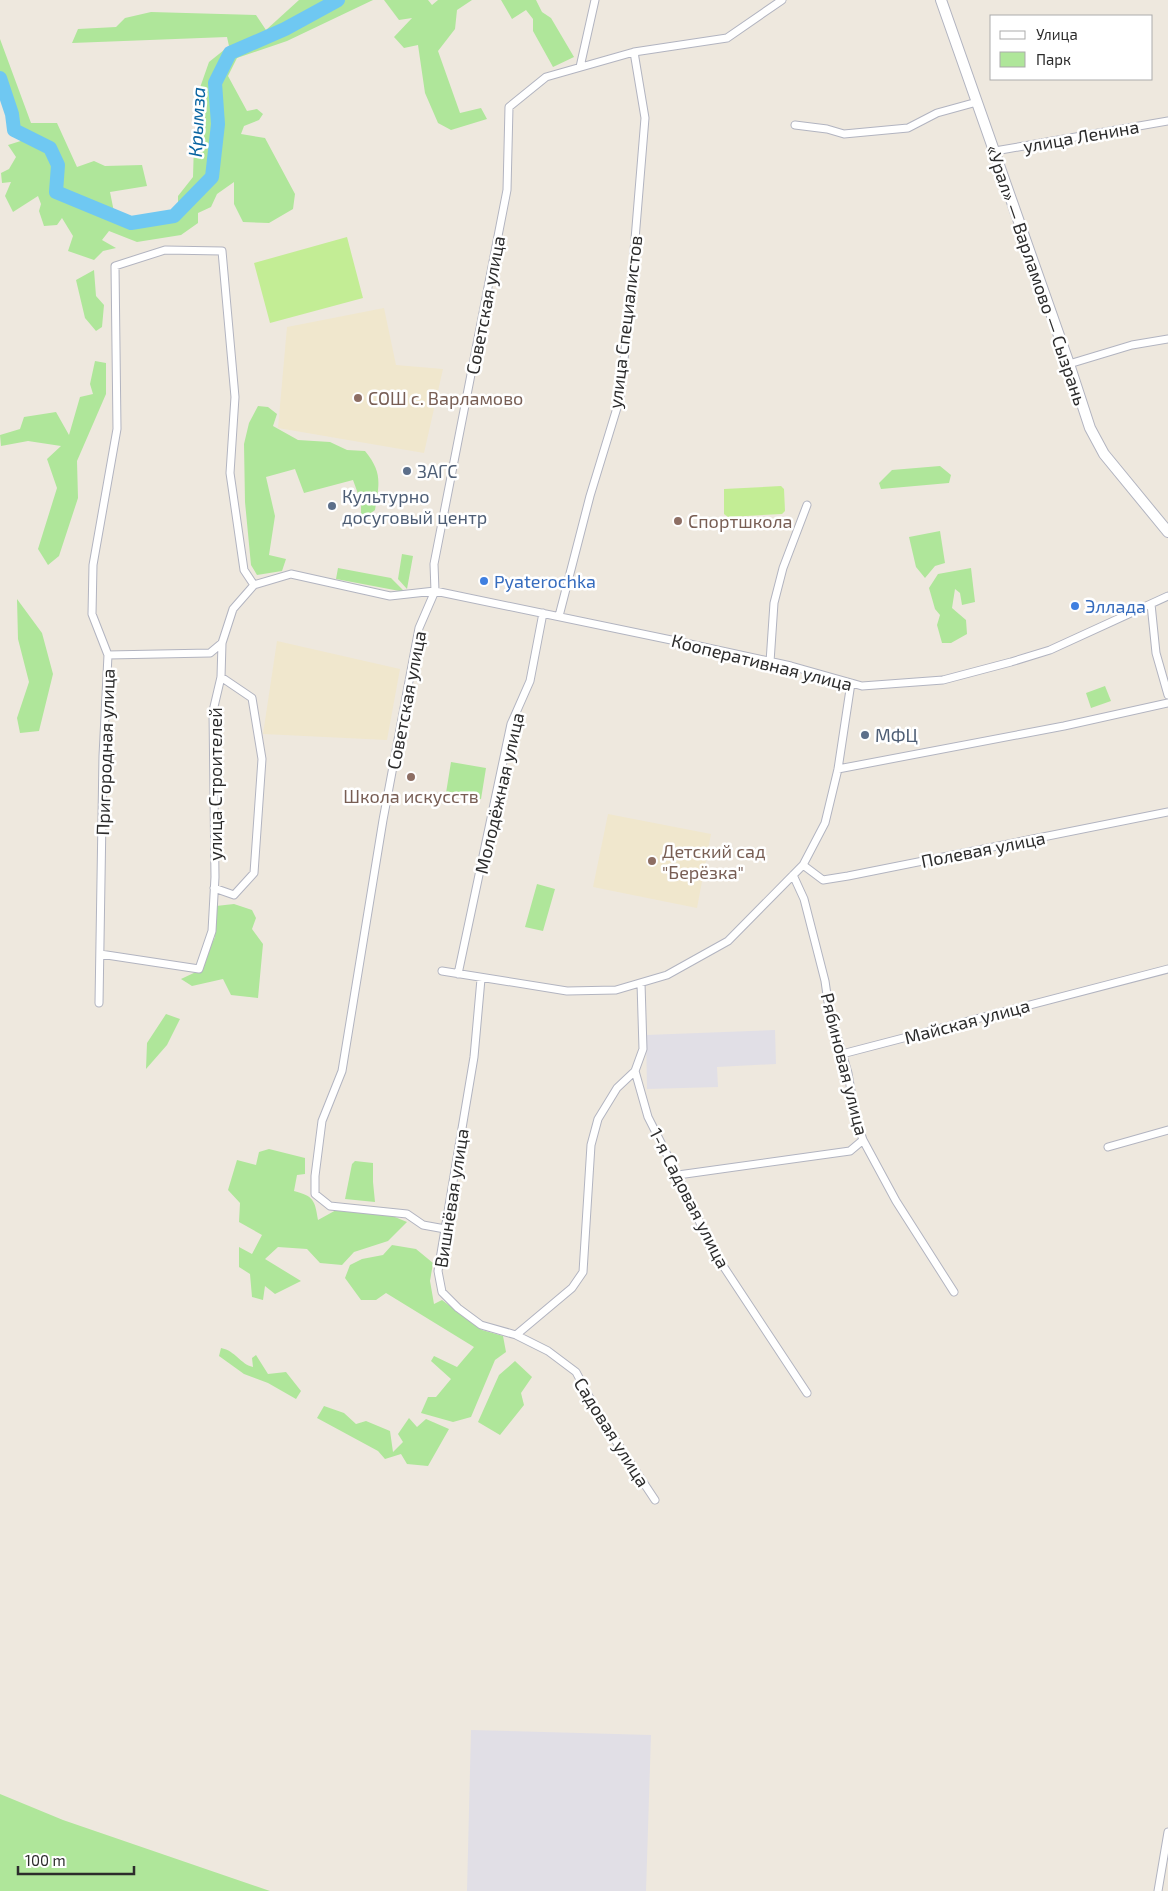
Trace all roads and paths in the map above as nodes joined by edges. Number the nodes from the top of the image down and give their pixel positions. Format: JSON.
{"nodes":[{"id":1,"x":595,"y":0,"type":"edge"},
{"id":2,"x":782,"y":0,"type":"edge"},
{"id":3,"x":941,"y":0,"type":"edge"},
{"id":4,"x":634,"y":52,"type":"junction"},
{"id":5,"x":580,"y":68,"type":"junction"},
{"id":6,"x":977,"y":102,"type":"junction"},
{"id":7,"x":1168,"y":121,"type":"edge"},
{"id":8,"x":795,"y":125,"type":"dead end"},
{"id":9,"x":995,"y":151,"type":"junction"},
{"id":10,"x":1168,"y":340,"type":"edge"},
{"id":11,"x":1069,"y":364,"type":"junction"},
{"id":12,"x":808,"y":505,"type":"dead end"},
{"id":13,"x":1168,"y":532,"type":"edge"},
{"id":14,"x":254,"y":585,"type":"junction"},
{"id":15,"x":435,"y":591,"type":"junction"},
{"id":16,"x":1168,"y":596,"type":"edge"},
{"id":17,"x":1151,"y":604,"type":"junction"},
{"id":18,"x":543,"y":613,"type":"junction"},
{"id":19,"x":559,"y":616,"type":"junction"},
{"id":20,"x":222,"y":643,"type":"junction"},
{"id":21,"x":108,"y":655,"type":"junction"},
{"id":22,"x":770,"y":662,"type":"junction"},
{"id":23,"x":221,"y":677,"type":"junction"},
{"id":24,"x":851,"y":683,"type":"junction"},
{"id":25,"x":1168,"y":695,"type":"edge"},
{"id":26,"x":1168,"y":703,"type":"edge"},
{"id":27,"x":838,"y":769,"type":"junction"},
{"id":28,"x":1168,"y":812,"type":"edge"},
{"id":29,"x":803,"y":865,"type":"junction"},
{"id":30,"x":793,"y":876,"type":"junction"},
{"id":31,"x":214,"y":888,"type":"junction"},
{"id":32,"x":100,"y":954,"type":"junction"},
{"id":33,"x":1168,"y":969,"type":"edge"},
{"id":34,"x":442,"y":971,"type":"dead end"},
{"id":35,"x":458,"y":974,"type":"junction"},
{"id":36,"x":480,"y":979,"type":"junction"},
{"id":37,"x":641,"y":983,"type":"junction"},
{"id":38,"x":99,"y":1003,"type":"dead end"},
{"id":39,"x":842,"y":1054,"type":"junction"},
{"id":40,"x":635,"y":1071,"type":"junction"},
{"id":41,"x":1168,"y":1130,"type":"edge"},
{"id":42,"x":863,"y":1140,"type":"junction"},
{"id":43,"x":1108,"y":1148,"type":"dead end"},
{"id":44,"x":678,"y":1175,"type":"junction"},
{"id":45,"x":445,"y":1229,"type":"junction"},
{"id":46,"x":954,"y":1292,"type":"dead end"},
{"id":47,"x":516,"y":1335,"type":"junction"},
{"id":48,"x":807,"y":1392,"type":"dead end"},
{"id":49,"x":655,"y":1500,"type":"dead end"},
{"id":50,"x":1168,"y":1832,"type":"edge"},
{"id":51,"x":1167,"y":1841,"type":"edge"},
{"id":52,"x":1158,"y":1891,"type":"edge"}],
"edges":[{"from":1,"to":5,"type":"street"},
{"from":2,"to":4,"type":"street"},
{"from":3,"to":6,"type":"main road","name":"«Урал» — Варламово — Сызрань"},
{"from":4,"to":5,"type":"street"},
{"from":4,"to":19,"type":"street","name":"улица Специалистов"},
{"from":5,"to":15,"type":"street","name":"Советская улица"},
{"from":6,"to":8,"type":"street"},
{"from":6,"to":9,"type":"main road","name":"«Урал» — Варламово — Сызрань"},
{"from":7,"to":9,"type":"street","name":"улица Ленина"},
{"from":9,"to":11,"type":"main road","name":"«Урал» — Варламово — Сызрань"},
{"from":10,"to":11,"type":"street"},
{"from":11,"to":13,"type":"main road","name":"«Урал» — Варламово — Сызрань"},
{"from":12,"to":22,"type":"street"},
{"from":14,"to":15,"type":"street","name":"Кооперативная улица"},
{"from":14,"to":20,"type":"street","name":"улица Строителей"},
{"from":14,"to":21,"type":"street","name":"Пригородная улица"},
{"from":15,"to":18,"type":"street","name":"Кооперативная улица"},
{"from":15,"to":45,"type":"street","name":"Советская улица"},
{"from":16,"to":17,"type":"street","name":"Кооперативная улица"},
{"from":17,"to":24,"type":"street","name":"Кооперативная улица"},
{"from":17,"to":25,"type":"street"},
{"from":18,"to":19,"type":"street","name":"Кооперативная улица"},
{"from":18,"to":35,"type":"street","name":"Молодёжная улица"},
{"from":19,"to":22,"type":"street","name":"Кооперативная улица"},
{"from":20,"to":21,"type":"street"},
{"from":20,"to":23,"type":"street","name":"улица Строителей"},
{"from":21,"to":32,"type":"street","name":"Пригородная улица"},
{"from":22,"to":24,"type":"street","name":"Кооперативная улица"},
{"from":23,"to":31,"type":"street","name":"улица Строителей"},
{"from":23,"to":31,"type":"street"},
{"from":24,"to":27,"type":"street"},
{"from":26,"to":27,"type":"street"},
{"from":27,"to":29,"type":"street"},
{"from":28,"to":29,"type":"street","name":"Полевая улица"},
{"from":29,"to":30,"type":"street"},
{"from":30,"to":37,"type":"street"},
{"from":30,"to":39,"type":"street","name":"Рябиновая улица"},
{"from":31,"to":32,"type":"street","name":"улица Строителей"},
{"from":32,"to":38,"type":"street","name":"Пригородная улица"},
{"from":33,"to":39,"type":"street","name":"Майская улица"},
{"from":34,"to":35,"type":"street"},
{"from":35,"to":36,"type":"street"},
{"from":36,"to":37,"type":"street"},
{"from":36,"to":45,"type":"street","name":"Вишнёвая улица"},
{"from":37,"to":40,"type":"street"},
{"from":39,"to":42,"type":"street","name":"Рябиновая улица"},
{"from":40,"to":44,"type":"street","name":"1-я Садовая улица"},
{"from":40,"to":47,"type":"street"},
{"from":41,"to":43,"type":"street"},
{"from":42,"to":44,"type":"street"},
{"from":42,"to":46,"type":"street","name":"Рябиновая улица"},
{"from":44,"to":48,"type":"street","name":"1-я Садовая улица"},
{"from":45,"to":47,"type":"street","name":"Вишнёвая улица"},
{"from":47,"to":49,"type":"street","name":"Садовая улица"},
{"from":50,"to":51,"type":"street"},
{"from":51,"to":52,"type":"street"}]}
